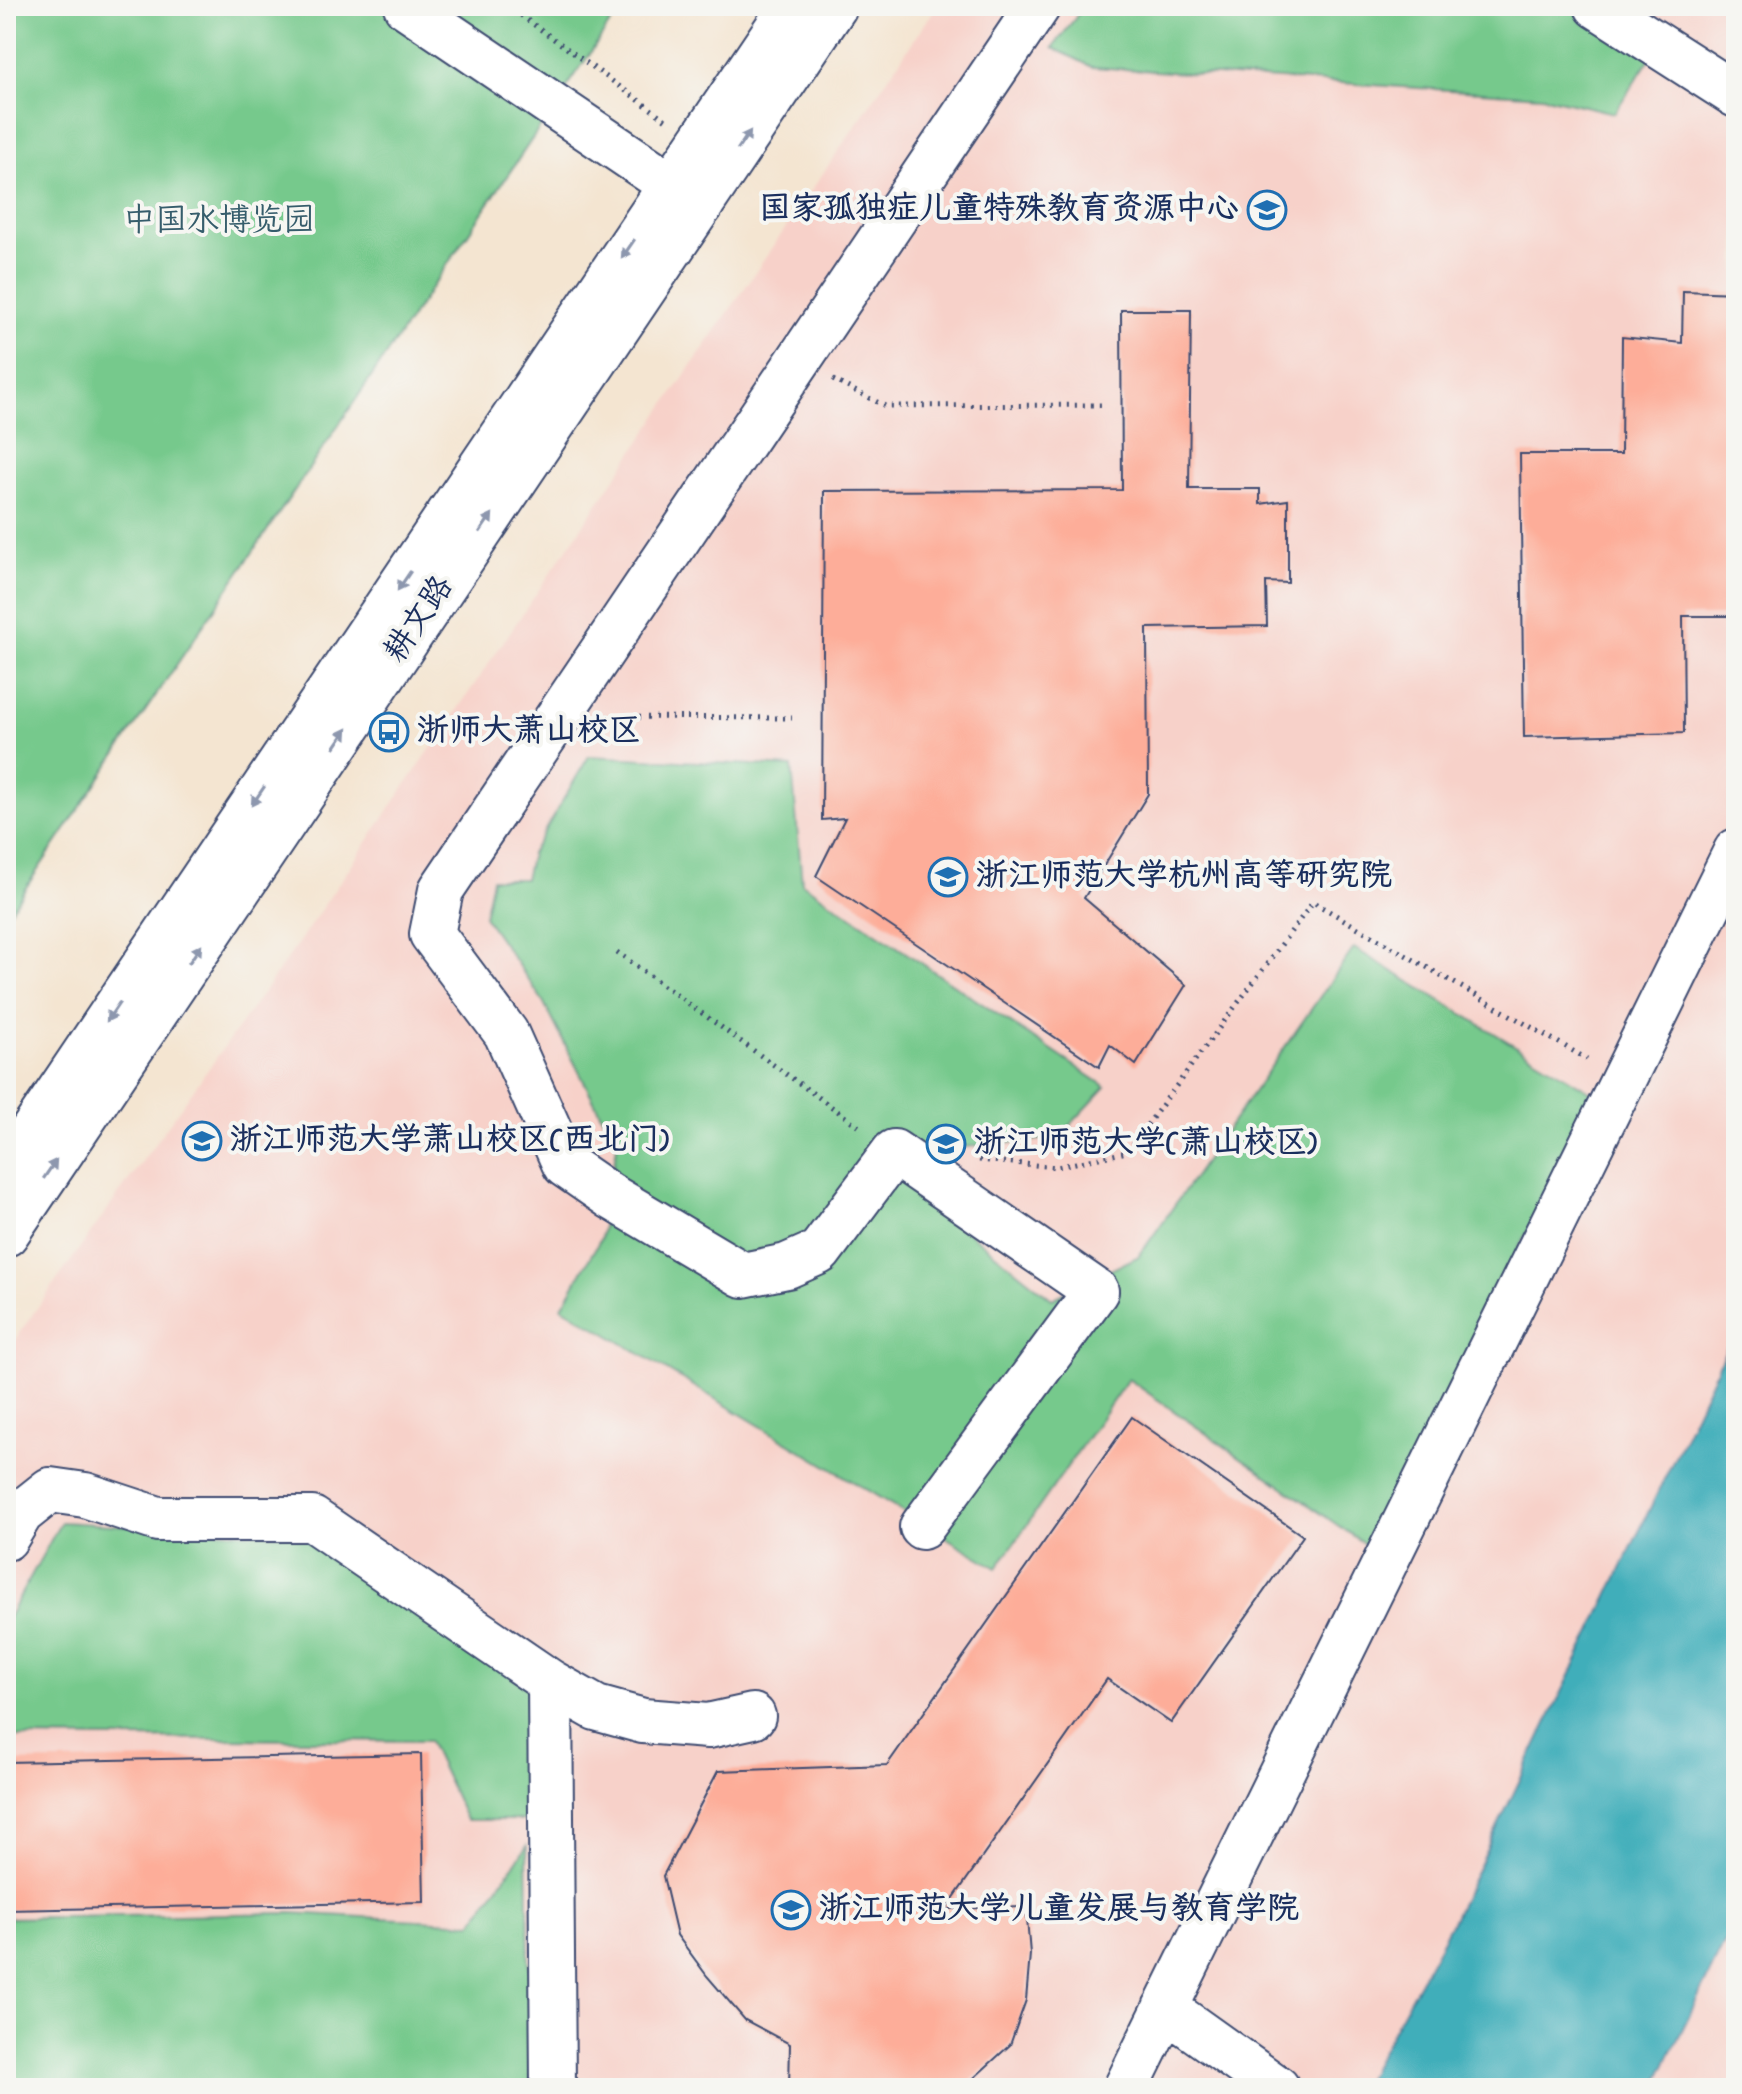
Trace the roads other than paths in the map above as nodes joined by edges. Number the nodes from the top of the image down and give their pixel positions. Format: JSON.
{"nodes":[{"id":1,"x":406,"y":6,"type":"edge"},
{"id":2,"x":792,"y":6,"type":"edge"},
{"id":3,"x":835,"y":6,"type":"edge"},
{"id":4,"x":1038,"y":6,"type":"edge"},
{"id":5,"x":1597,"y":6,"type":"edge"},
{"id":6,"x":1736,"y":95,"type":"edge"},
{"id":7,"x":686,"y":194,"type":"junction"},
{"id":8,"x":1736,"y":851,"type":"edge"},
{"id":9,"x":6,"y":1170,"type":"edge"},
{"id":10,"x":6,"y":1234,"type":"edge"},
{"id":11,"x":922,"y":1527,"type":"dead end"},
{"id":12,"x":6,"y":1538,"type":"edge"},
{"id":13,"x":550,"y":1682,"type":"junction"},
{"id":14,"x":753,"y":1716,"type":"dead end"},
{"id":15,"x":1165,"y":2008,"type":"junction"},
{"id":16,"x":553,"y":2088,"type":"edge"},
{"id":17,"x":1126,"y":2088,"type":"edge"},
{"id":18,"x":1277,"y":2088,"type":"edge"}],
"edges":[{"from":1,"to":7,"type":"street"},
{"from":2,"to":7,"type":"street","name":"耕文路"},
{"from":7,"to":3,"type":"street","name":"耕文路","one_way":true},
{"from":4,"to":11,"type":"street"},
{"from":5,"to":6,"type":"street"},
{"from":7,"to":9,"type":"street","name":"耕文路","one_way":true},
{"from":10,"to":7,"type":"street","name":"耕文路","one_way":true},
{"from":8,"to":15,"type":"street"},
{"from":12,"to":13,"type":"street"},
{"from":13,"to":14,"type":"street"},
{"from":13,"to":16,"type":"street"},
{"from":15,"to":17,"type":"street"},
{"from":15,"to":18,"type":"street"}]}
